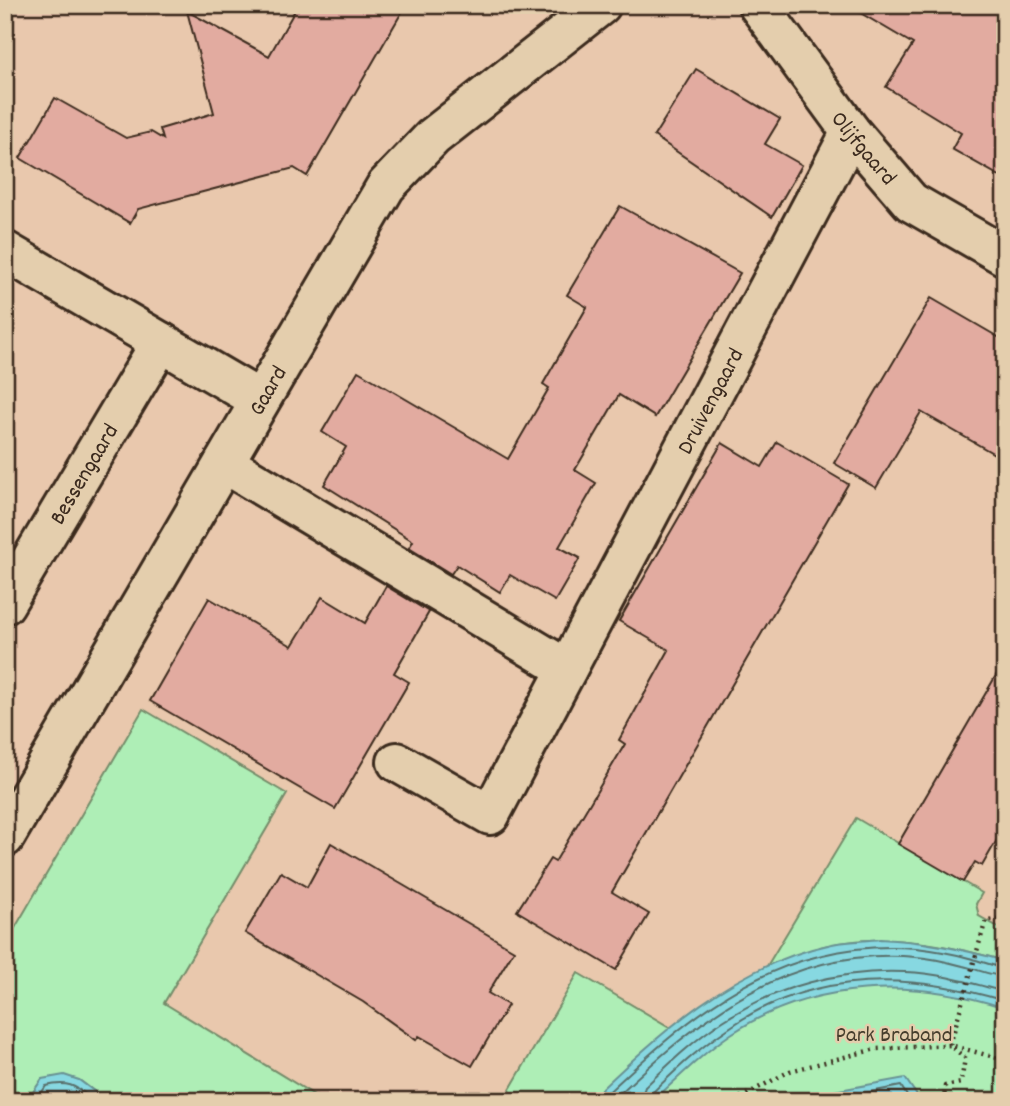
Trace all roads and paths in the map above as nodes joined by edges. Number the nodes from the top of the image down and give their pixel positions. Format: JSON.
{"nodes":[{"id":1,"x":601,"y":5,"type":"edge"},
{"id":2,"x":758,"y":5,"type":"edge"},
{"id":3,"x":851,"y":132,"type":"junction"},
{"id":4,"x":5,"y":251,"type":"edge"},
{"id":5,"x":1005,"y":256,"type":"edge"},
{"id":6,"x":161,"y":342,"type":"junction"},
{"id":7,"x":260,"y":400,"type":"junction"},
{"id":8,"x":224,"y":463,"type":"junction"},
{"id":9,"x":5,"y":604,"type":"edge"},
{"id":10,"x":567,"y":669,"type":"junction"},
{"id":11,"x":397,"y":762,"type":"dead end"},
{"id":12,"x":5,"y":837,"type":"edge"},
{"id":13,"x":1005,"y":918,"type":"edge"},
{"id":14,"x":950,"y":1045,"type":"junction"},
{"id":15,"x":1005,"y":1060,"type":"edge"},
{"id":16,"x":734,"y":1101,"type":"edge"},
{"id":17,"x":944,"y":1101,"type":"edge"}],
"edges":[{"from":1,"to":7,"type":"street","name":"Gaard"},
{"from":2,"to":3,"type":"street","name":"Olijfgaard"},
{"from":3,"to":5,"type":"street","name":"Olijfgaard"},
{"from":3,"to":10,"type":"street","name":"Druivengaard"},
{"from":4,"to":6,"type":"street"},
{"from":6,"to":7,"type":"street"},
{"from":6,"to":9,"type":"street","name":"Bessengaard"},
{"from":7,"to":8,"type":"street","name":"Gaard"},
{"from":8,"to":10,"type":"street"},
{"from":8,"to":12,"type":"street","name":"Gaard"},
{"from":10,"to":11,"type":"street","name":"Druivengaard"},
{"from":13,"to":14,"type":"path"},
{"from":14,"to":15,"type":"path"},
{"from":14,"to":16,"type":"path"},
{"from":14,"to":17,"type":"path"}]}
